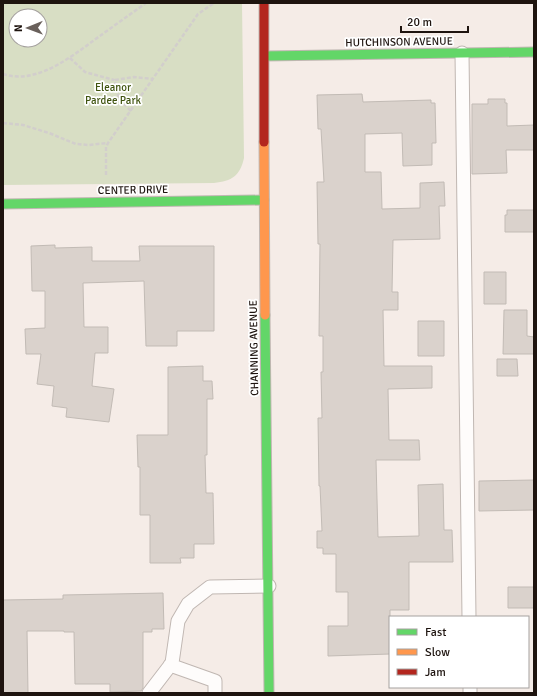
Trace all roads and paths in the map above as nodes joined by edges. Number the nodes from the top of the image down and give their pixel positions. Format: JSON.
{"nodes":[{"id":1,"x":146,"y":3,"type":"edge"},
{"id":2,"x":214,"y":3,"type":"edge"},
{"id":3,"x":264,"y":3,"type":"edge"},
{"id":4,"x":534,"y":52,"type":"edge"},
{"id":5,"x":462,"y":53,"type":"junction"},
{"id":6,"x":265,"y":56,"type":"junction"},
{"id":7,"x":70,"y":58,"type":"junction"},
{"id":8,"x":3,"y":74,"type":"edge"},
{"id":9,"x":154,"y":79,"type":"junction"},
{"id":10,"x":115,"y":80,"type":"junction"},
{"id":11,"x":131,"y":111,"type":"junction"},
{"id":12,"x":3,"y":123,"type":"edge"},
{"id":13,"x":108,"y":143,"type":"junction"},
{"id":14,"x":106,"y":175,"type":"dead end"},
{"id":15,"x":264,"y":200,"type":"junction"},
{"id":16,"x":3,"y":204,"type":"edge"},
{"id":17,"x":269,"y":586,"type":"junction"},
{"id":18,"x":469,"y":616,"type":"edge"},
{"id":19,"x":170,"y":665,"type":"junction"},
{"id":20,"x":148,"y":693,"type":"edge"},
{"id":21,"x":215,"y":693,"type":"edge"},
{"id":22,"x":270,"y":693,"type":"edge"}],
"edges":[{"from":1,"to":7,"type":"path"},
{"from":2,"to":9,"type":"path"},
{"from":3,"to":6,"type":"street","name":"CHANNING AVENUE"},
{"from":4,"to":5,"type":"street","name":"HUTCHINSON AVENUE"},
{"from":5,"to":6,"type":"street","name":"HUTCHINSON AVENUE"},
{"from":5,"to":18,"type":"lane"},
{"from":6,"to":15,"type":"street","name":"CHANNING AVENUE"},
{"from":7,"to":8,"type":"path"},
{"from":7,"to":10,"type":"path"},
{"from":9,"to":10,"type":"path"},
{"from":9,"to":11,"type":"path"},
{"from":10,"to":11,"type":"path"},
{"from":11,"to":13,"type":"path"},
{"from":12,"to":13,"type":"path"},
{"from":13,"to":14,"type":"path"},
{"from":15,"to":16,"type":"street","name":"CENTER DRIVE"},
{"from":15,"to":17,"type":"street","name":"CHANNING AVENUE"},
{"from":17,"to":19,"type":"lane"},
{"from":17,"to":22,"type":"street","name":"CHANNING AVENUE"},
{"from":19,"to":20,"type":"lane"},
{"from":19,"to":21,"type":"lane"}]}
